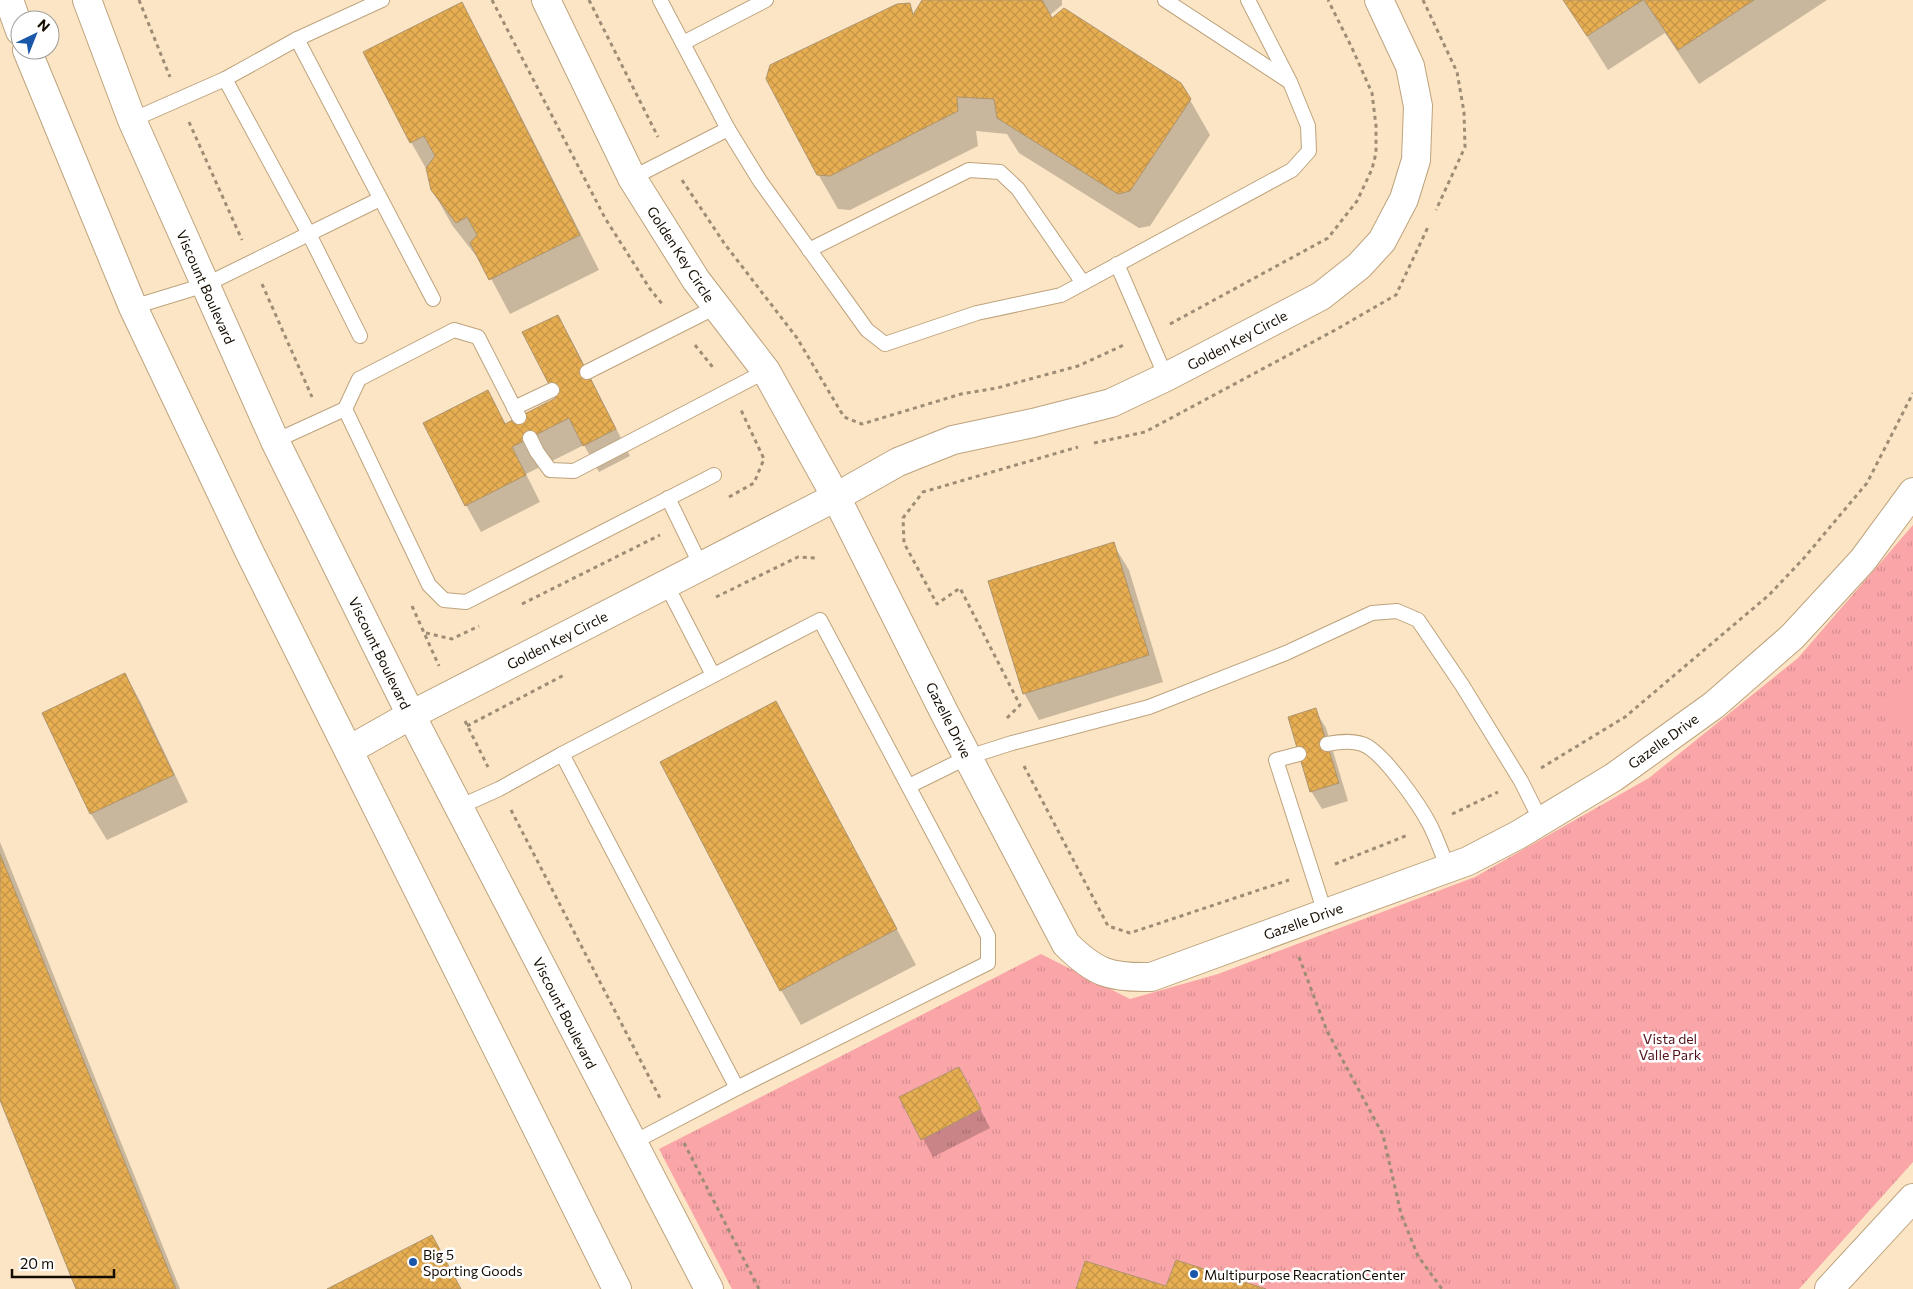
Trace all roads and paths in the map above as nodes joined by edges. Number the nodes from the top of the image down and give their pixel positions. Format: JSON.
{"nodes":[{"id":1,"x":87,"y":0,"type":"edge"},
{"id":2,"x":139,"y":0,"type":"edge"},
{"id":3,"x":382,"y":0,"type":"edge"},
{"id":4,"x":546,"y":0,"type":"edge"},
{"id":5,"x":589,"y":0,"type":"edge"},
{"id":6,"x":660,"y":0,"type":"edge"},
{"id":7,"x":766,"y":0,"type":"edge"},
{"id":8,"x":1165,"y":0,"type":"edge"},
{"id":9,"x":1248,"y":0,"type":"edge"},
{"id":10,"x":1328,"y":0,"type":"edge"},
{"id":11,"x":1379,"y":0,"type":"edge"},
{"id":12,"x":1423,"y":0,"type":"edge"},
{"id":13,"x":297,"y":39,"type":"junction"},
{"id":14,"x":683,"y":44,"type":"junction"},
{"id":15,"x":31,"y":60,"type":"edge"},
{"id":16,"x":225,"y":79,"type":"junction"},
{"id":17,"x":1290,"y":82,"type":"junction"},
{"id":18,"x":179,"y":100,"type":"junction"},
{"id":19,"x":132,"y":120,"type":"junction"},
{"id":20,"x":728,"y":129,"type":"junction"},
{"id":21,"x":670,"y":158,"type":"junction"},
{"id":22,"x":632,"y":178,"type":"junction"},
{"id":23,"x":380,"y":198,"type":"junction"},
{"id":24,"x":1433,"y":216,"type":"dead end"},
{"id":25,"x":1429,"y":225,"type":"dead end"},
{"id":26,"x":309,"y":234,"type":"junction"},
{"id":27,"x":809,"y":250,"type":"junction"},
{"id":28,"x":1118,"y":264,"type":"junction"},
{"id":29,"x":1083,"y":283,"type":"junction"},
{"id":30,"x":205,"y":285,"type":"junction"},
{"id":31,"x":433,"y":299,"type":"dead end"},
{"id":32,"x":133,"y":307,"type":"junction"},
{"id":33,"x":716,"y":307,"type":"junction"},
{"id":34,"x":1148,"y":334,"type":"junction"},
{"id":35,"x":360,"y":336,"type":"dead end"},
{"id":36,"x":766,"y":371,"type":"junction"},
{"id":37,"x":586,"y":372,"type":"dead end"},
{"id":38,"x":1166,"y":377,"type":"junction"},
{"id":39,"x":552,"y":390,"type":"dead end"},
{"id":40,"x":1913,"y":393,"type":"edge"},
{"id":41,"x":345,"y":409,"type":"junction"},
{"id":42,"x":530,"y":438,"type":"dead end"},
{"id":43,"x":276,"y":441,"type":"junction"},
{"id":44,"x":714,"y":475,"type":"dead end"},
{"id":45,"x":1913,"y":492,"type":"edge"},
{"id":46,"x":836,"y":497,"type":"junction"},
{"id":47,"x":668,"y":498,"type":"junction"},
{"id":48,"x":815,"y":558,"type":"dead end"},
{"id":49,"x":701,"y":566,"type":"junction"},
{"id":50,"x":666,"y":584,"type":"junction"},
{"id":51,"x":681,"y":614,"type":"junction"},
{"id":52,"x":571,"y":671,"type":"dead end"},
{"id":53,"x":713,"y":675,"type":"junction"},
{"id":54,"x":411,"y":715,"type":"junction"},
{"id":55,"x":467,"y":726,"type":"dead end"},
{"id":56,"x":1012,"y":743,"type":"junction"},
{"id":57,"x":1327,"y":744,"type":"dead end"},
{"id":58,"x":348,"y":750,"type":"junction"},
{"id":59,"x":562,"y":754,"type":"junction"},
{"id":60,"x":1299,"y":754,"type":"dead end"},
{"id":61,"x":968,"y":757,"type":"junction"},
{"id":62,"x":1521,"y":781,"type":"junction"},
{"id":63,"x":908,"y":786,"type":"junction"},
{"id":64,"x":459,"y":807,"type":"junction"},
{"id":65,"x":1541,"y":821,"type":"junction"},
{"id":66,"x":1429,"y":825,"type":"junction"},
{"id":67,"x":1448,"y":868,"type":"junction"},
{"id":68,"x":1313,"y":872,"type":"junction"},
{"id":69,"x":1326,"y":913,"type":"junction"},
{"id":70,"x":1298,"y":954,"type":"dead end"},
{"id":71,"x":737,"y":1088,"type":"junction"},
{"id":72,"x":632,"y":1143,"type":"junction"},
{"id":73,"x":1913,"y":1198,"type":"edge"},
{"id":74,"x":617,"y":1289,"type":"edge"},
{"id":75,"x":709,"y":1289,"type":"edge"},
{"id":76,"x":1442,"y":1289,"type":"edge"},
{"id":77,"x":1829,"y":1289,"type":"edge"}],
"edges":[{"from":1,"to":19,"type":"street","name":"Viscount Boulevard"},
{"from":2,"to":18,"type":"path"},
{"from":3,"to":13,"type":"lane"},
{"from":4,"to":22,"type":"street","name":"Golden Key Circle"},
{"from":5,"to":21,"type":"path"},
{"from":6,"to":14,"type":"lane"},
{"from":7,"to":14,"type":"lane"},
{"from":8,"to":17,"type":"lane"},
{"from":9,"to":17,"type":"lane"},
{"from":10,"to":34,"type":"path"},
{"from":11,"to":38,"type":"street","name":"Golden Key Circle"},
{"from":12,"to":24,"type":"path"},
{"from":13,"to":16,"type":"lane"},
{"from":13,"to":23,"type":"lane"},
{"from":14,"to":20,"type":"lane"},
{"from":15,"to":32,"type":"street"},
{"from":16,"to":18,"type":"lane"},
{"from":16,"to":26,"type":"lane"},
{"from":17,"to":28,"type":"lane"},
{"from":18,"to":19,"type":"lane"},
{"from":19,"to":30,"type":"street","name":"Viscount Boulevard"},
{"from":20,"to":21,"type":"lane"},
{"from":20,"to":27,"type":"lane"},
{"from":21,"to":22,"type":"lane"},
{"from":21,"to":34,"type":"path"},
{"from":22,"to":33,"type":"street","name":"Golden Key Circle"},
{"from":23,"to":26,"type":"lane"},
{"from":23,"to":31,"type":"lane"},
{"from":25,"to":56,"type":"path"},
{"from":26,"to":30,"type":"lane"},
{"from":26,"to":35,"type":"lane"},
{"from":27,"to":29,"type":"lane"},
{"from":27,"to":29,"type":"lane"},
{"from":28,"to":29,"type":"lane"},
{"from":28,"to":34,"type":"lane"},
{"from":30,"to":32,"type":"lane"},
{"from":30,"to":43,"type":"street","name":"Viscount Boulevard"},
{"from":32,"to":58,"type":"street"},
{"from":33,"to":36,"type":"street","name":"Golden Key Circle"},
{"from":33,"to":37,"type":"lane"},
{"from":34,"to":38,"type":"lane"},
{"from":36,"to":42,"type":"lane"},
{"from":36,"to":46,"type":"street","name":"Golden Key Circle"},
{"from":38,"to":46,"type":"street","name":"Golden Key Circle"},
{"from":39,"to":41,"type":"lane"},
{"from":40,"to":62,"type":"path"},
{"from":41,"to":43,"type":"lane"},
{"from":41,"to":47,"type":"lane"},
{"from":43,"to":54,"type":"street","name":"Viscount Boulevard"},
{"from":44,"to":47,"type":"lane"},
{"from":45,"to":65,"type":"street","name":"Gazelle Drive"},
{"from":46,"to":49,"type":"street","name":"Golden Key Circle"},
{"from":46,"to":61,"type":"street","name":"Gazelle Drive"},
{"from":47,"to":49,"type":"lane"},
{"from":48,"to":51,"type":"path"},
{"from":49,"to":50,"type":"street","name":"Golden Key Circle"},
{"from":50,"to":51,"type":"lane"},
{"from":50,"to":54,"type":"street","name":"Golden Key Circle"},
{"from":51,"to":53,"type":"lane"},
{"from":52,"to":55,"type":"path"},
{"from":53,"to":59,"type":"lane"},
{"from":53,"to":63,"type":"lane"},
{"from":54,"to":58,"type":"street","name":"Golden Key Circle"},
{"from":54,"to":64,"type":"street","name":"Viscount Boulevard"},
{"from":56,"to":61,"type":"lane"},
{"from":56,"to":62,"type":"lane"},
{"from":56,"to":68,"type":"path"},
{"from":57,"to":66,"type":"lane"},
{"from":58,"to":74,"type":"street"},
{"from":59,"to":64,"type":"lane"},
{"from":59,"to":71,"type":"lane"},
{"from":60,"to":68,"type":"lane"},
{"from":61,"to":63,"type":"lane"},
{"from":61,"to":69,"type":"street","name":"Gazelle Drive"},
{"from":62,"to":65,"type":"lane"},
{"from":62,"to":66,"type":"path"},
{"from":63,"to":71,"type":"lane"},
{"from":64,"to":72,"type":"street","name":"Viscount Boulevard"},
{"from":65,"to":67,"type":"street","name":"Gazelle Drive"},
{"from":66,"to":67,"type":"lane"},
{"from":66,"to":68,"type":"path"},
{"from":67,"to":69,"type":"street","name":"Gazelle Drive"},
{"from":68,"to":69,"type":"lane"},
{"from":70,"to":76,"type":"path"},
{"from":71,"to":72,"type":"lane"},
{"from":72,"to":75,"type":"street","name":"Viscount Boulevard"},
{"from":73,"to":77,"type":"street"}]}
